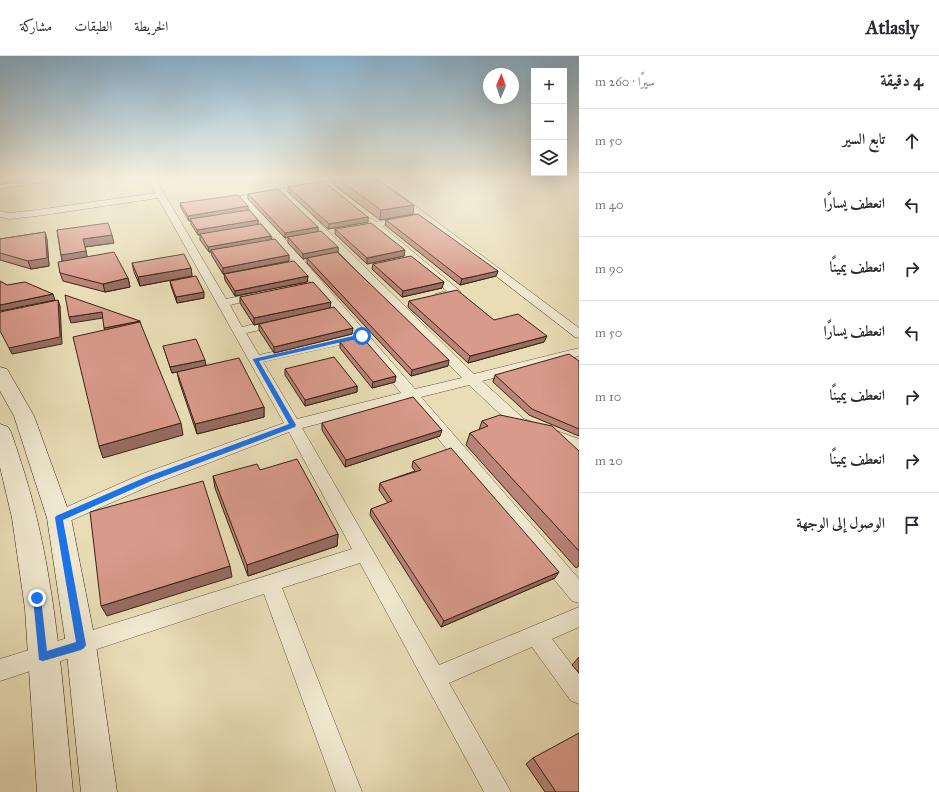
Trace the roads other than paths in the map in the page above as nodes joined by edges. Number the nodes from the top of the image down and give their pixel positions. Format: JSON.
{"nodes":[{"id":1,"x":47,"y":212,"type":"edge"},
{"id":2,"x":174,"y":212,"type":"edge"},
{"id":3,"x":253,"y":212,"type":"edge"},
{"id":4,"x":301,"y":212,"type":"edge"},
{"id":5,"x":418,"y":212,"type":"edge"},
{"id":6,"x":0,"y":214,"type":"edge"},
{"id":7,"x":362,"y":215,"type":"edge"},
{"id":8,"x":423,"y":216,"type":"junction"},
{"id":9,"x":374,"y":225,"type":"junction"},
{"id":10,"x":325,"y":234,"type":"junction"},
{"id":11,"x":311,"y":237,"type":"edge"},
{"id":12,"x":296,"y":239,"type":"edge"},
{"id":13,"x":278,"y":243,"type":"junction"},
{"id":14,"x":345,"y":254,"type":"junction"},
{"id":15,"x":330,"y":257,"type":"edge"},
{"id":16,"x":315,"y":260,"type":"edge"},
{"id":17,"x":299,"y":263,"type":"junction"},
{"id":18,"x":284,"y":265,"type":"edge"},
{"id":19,"x":317,"y":283,"type":"junction"},
{"id":20,"x":303,"y":286,"type":"edge"},
{"id":21,"x":274,"y":292,"type":"edge"},
{"id":22,"x":426,"y":299,"type":"edge"},
{"id":23,"x":411,"y":302,"type":"edge"},
{"id":24,"x":223,"y":303,"type":"junction"},
{"id":25,"x":396,"y":305,"type":"junction"},
{"id":26,"x":339,"y":310,"type":"junction"},
{"id":27,"x":324,"y":313,"type":"edge"},
{"id":28,"x":293,"y":319,"type":"edge"},
{"id":29,"x":238,"y":330,"type":"junction"},
{"id":30,"x":579,"y":334,"type":"edge"},
{"id":31,"x":362,"y":336,"type":"junction"},
{"id":32,"x":579,"y":352,"type":"edge"},
{"id":33,"x":256,"y":360,"type":"junction"},
{"id":34,"x":0,"y":373,"type":"edge"},
{"id":35,"x":472,"y":380,"type":"junction"},
{"id":36,"x":412,"y":395,"type":"junction"},
{"id":37,"x":293,"y":425,"type":"junction"},
{"id":38,"x":0,"y":432,"type":"edge"},
{"id":39,"x":579,"y":445,"type":"edge"},
{"id":40,"x":59,"y":518,"type":"junction"},
{"id":41,"x":365,"y":553,"type":"junction"},
{"id":42,"x":270,"y":583,"type":"junction"},
{"id":43,"x":579,"y":594,"type":"edge"},
{"id":44,"x":579,"y":617,"type":"edge"},
{"id":45,"x":536,"y":635,"type":"junction"},
{"id":46,"x":81,"y":645,"type":"junction"},
{"id":47,"x":43,"y":657,"type":"junction"},
{"id":48,"x":0,"y":670,"type":"edge"},
{"id":49,"x":434,"y":678,"type":"junction"},
{"id":50,"x":579,"y":693,"type":"edge"},
{"id":51,"x":55,"y":792,"type":"edge"},
{"id":52,"x":99,"y":792,"type":"edge"},
{"id":53,"x":349,"y":792,"type":"edge"},
{"id":54,"x":498,"y":792,"type":"edge"}],
"edges":[{"from":1,"to":6,"type":"street"},
{"from":2,"to":24,"type":"street"},
{"from":3,"to":13,"type":"street"},
{"from":4,"to":10,"type":"street"},
{"from":5,"to":8,"type":"street"},
{"from":7,"to":9,"type":"street"},
{"from":8,"to":9,"type":"street"},
{"from":8,"to":30,"type":"street"},
{"from":9,"to":10,"type":"street"},
{"from":9,"to":22,"type":"street"},
{"from":10,"to":11,"type":"street"},
{"from":10,"to":14,"type":"street"},
{"from":12,"to":13,"type":"street"},
{"from":13,"to":17,"type":"street"},
{"from":14,"to":15,"type":"street"},
{"from":14,"to":25,"type":"street"},
{"from":16,"to":17,"type":"street"},
{"from":17,"to":18,"type":"street"},
{"from":17,"to":19,"type":"street"},
{"from":19,"to":20,"type":"street"},
{"from":19,"to":26,"type":"street"},
{"from":21,"to":24,"type":"street"},
{"from":23,"to":25,"type":"street"},
{"from":24,"to":29,"type":"street"},
{"from":25,"to":35,"type":"street"},
{"from":26,"to":27,"type":"street"},
{"from":26,"to":31,"type":"street"},
{"from":28,"to":29,"type":"street"},
{"from":29,"to":33,"type":"street"},
{"from":31,"to":33,"type":"street"},
{"from":31,"to":36,"type":"street"},
{"from":32,"to":35,"type":"street"},
{"from":33,"to":37,"type":"street"},
{"from":34,"to":40,"type":"main road"},
{"from":35,"to":36,"type":"street"},
{"from":35,"to":39,"type":"street"},
{"from":36,"to":37,"type":"street"},
{"from":36,"to":43,"type":"street"},
{"from":37,"to":40,"type":"street"},
{"from":37,"to":41,"type":"street"},
{"from":38,"to":47,"type":"main road"},
{"from":40,"to":46,"type":"main road"},
{"from":41,"to":42,"type":"street"},
{"from":41,"to":49,"type":"street"},
{"from":42,"to":46,"type":"street"},
{"from":42,"to":53,"type":"street"},
{"from":44,"to":45,"type":"street"},
{"from":45,"to":49,"type":"street"},
{"from":45,"to":50,"type":"street"},
{"from":46,"to":47,"type":"street"},
{"from":46,"to":52,"type":"main road"},
{"from":47,"to":48,"type":"street"},
{"from":47,"to":51,"type":"main road"},
{"from":49,"to":54,"type":"street"}]}
